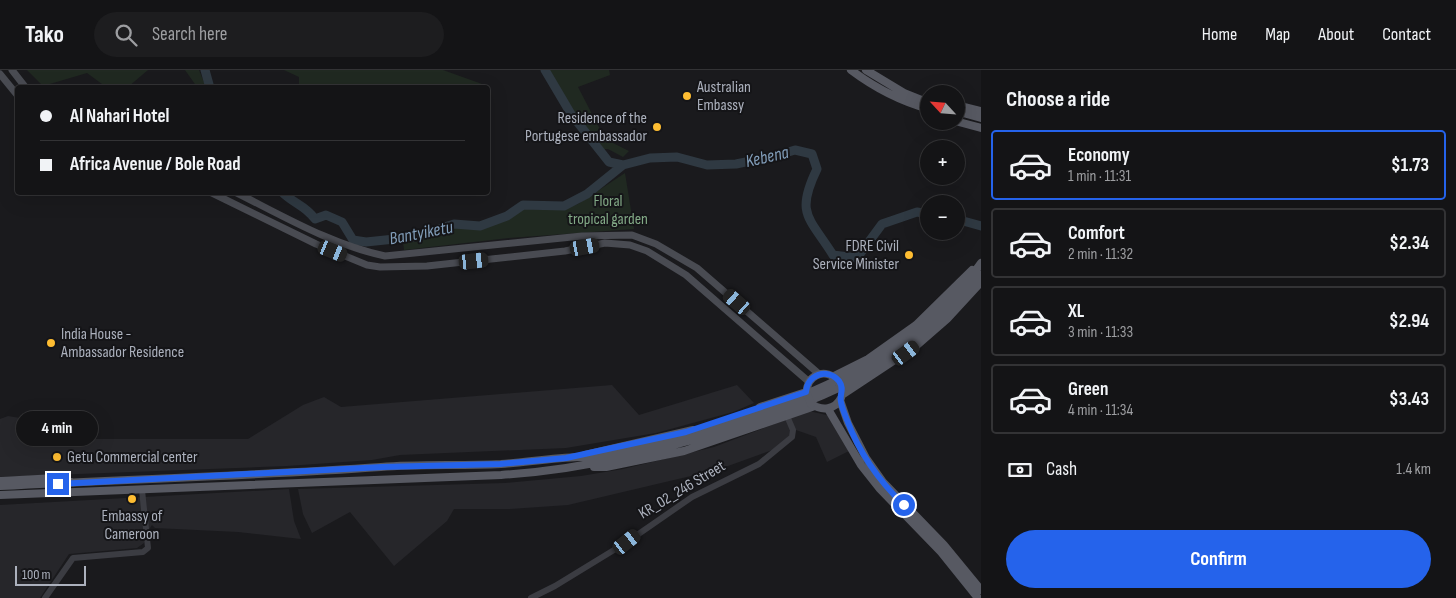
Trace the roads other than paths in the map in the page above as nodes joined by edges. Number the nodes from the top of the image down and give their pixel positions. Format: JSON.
{"nodes":[{"id":1,"x":12,"y":70,"type":"edge"},
{"id":2,"x":851,"y":70,"type":"edge"},
{"id":3,"x":866,"y":70,"type":"edge"},
{"id":4,"x":0,"y":74,"type":"edge"},
{"id":5,"x":24,"y":85,"type":"edge"},
{"id":6,"x":15,"y":92,"type":"edge"},
{"id":7,"x":915,"y":98,"type":"junction"},
{"id":8,"x":920,"y":98,"type":"edge"},
{"id":9,"x":920,"y":102,"type":"edge"},
{"id":10,"x":920,"y":107,"type":"edge"},
{"id":11,"x":965,"y":107,"type":"edge"},
{"id":12,"x":981,"y":111,"type":"edge"},
{"id":13,"x":965,"y":114,"type":"edge"},
{"id":14,"x":981,"y":118,"type":"edge"},
{"id":15,"x":965,"y":119,"type":"edge"},
{"id":16,"x":981,"y":123,"type":"edge"},
{"id":17,"x":965,"y":124,"type":"edge"},
{"id":18,"x":981,"y":128,"type":"edge"},
{"id":19,"x":216,"y":195,"type":"edge"},
{"id":20,"x":241,"y":195,"type":"edge"},
{"id":21,"x":981,"y":262,"type":"edge"},
{"id":22,"x":981,"y":275,"type":"edge"},
{"id":23,"x":981,"y":282,"type":"edge"},
{"id":24,"x":820,"y":374,"type":"junction"},
{"id":25,"x":836,"y":378,"type":"junction"},
{"id":26,"x":808,"y":382,"type":"junction"},
{"id":27,"x":806,"y":393,"type":"junction"},
{"id":28,"x":843,"y":399,"type":"junction"},
{"id":29,"x":811,"y":406,"type":"junction"},
{"id":30,"x":830,"y":412,"type":"junction"},
{"id":31,"x":787,"y":416,"type":"junction"},
{"id":32,"x":578,"y":457,"type":"junction"},
{"id":33,"x":585,"y":467,"type":"junction"},
{"id":34,"x":0,"y":481,"type":"edge"},
{"id":35,"x":0,"y":486,"type":"edge"},
{"id":36,"x":76,"y":488,"type":"junction"},
{"id":37,"x":142,"y":490,"type":"junction"},
{"id":38,"x":0,"y":494,"type":"edge"},
{"id":39,"x":0,"y":500,"type":"edge"},
{"id":40,"x":981,"y":590,"type":"edge"},
{"id":41,"x":44,"y":598,"type":"edge"},
{"id":42,"x":531,"y":598,"type":"edge"},
{"id":43,"x":978,"y":598,"type":"edge"}],
"edges":[{"from":1,"to":5,"type":"main road"},
{"from":2,"to":10,"type":"main road"},
{"from":3,"to":7,"type":"main road"},
{"from":4,"to":6,"type":"main road"},
{"from":7,"to":8,"type":"main road"},
{"from":7,"to":9,"type":"main road"},
{"from":11,"to":12,"type":"main road"},
{"from":13,"to":14,"type":"main road"},
{"from":15,"to":16,"type":"main road"},
{"from":17,"to":18,"type":"main road"},
{"from":19,"to":26,"type":"main road"},
{"from":20,"to":24,"type":"main road"},
{"from":21,"to":25,"type":"main road"},
{"from":21,"to":32,"type":"main road"},
{"from":22,"to":33,"type":"main road"},
{"from":23,"to":28,"type":"main road"},
{"from":24,"to":25,"type":"main road"},
{"from":24,"to":26,"type":"main road"},
{"from":25,"to":28,"type":"main road","bridge":true},
{"from":26,"to":27,"type":"main road"},
{"from":27,"to":29,"type":"main road","bridge":true},
{"from":27,"to":32,"type":"main road"},
{"from":28,"to":30,"type":"main road"},
{"from":28,"to":40,"type":"main road"},
{"from":29,"to":30,"type":"main road"},
{"from":29,"to":31,"type":"main road"},
{"from":30,"to":43,"type":"main road"},
{"from":31,"to":33,"type":"main road"},
{"from":31,"to":42,"type":"street","name":"KR_02_246 Street"},
{"from":32,"to":36,"type":"main road"},
{"from":33,"to":37,"type":"main road"},
{"from":34,"to":36,"type":"main road"},
{"from":35,"to":36,"type":"main road"},
{"from":36,"to":37,"type":"main road"},
{"from":36,"to":38,"type":"main road"},
{"from":36,"to":39,"type":"main road"},
{"from":37,"to":41,"type":"street"}]}
